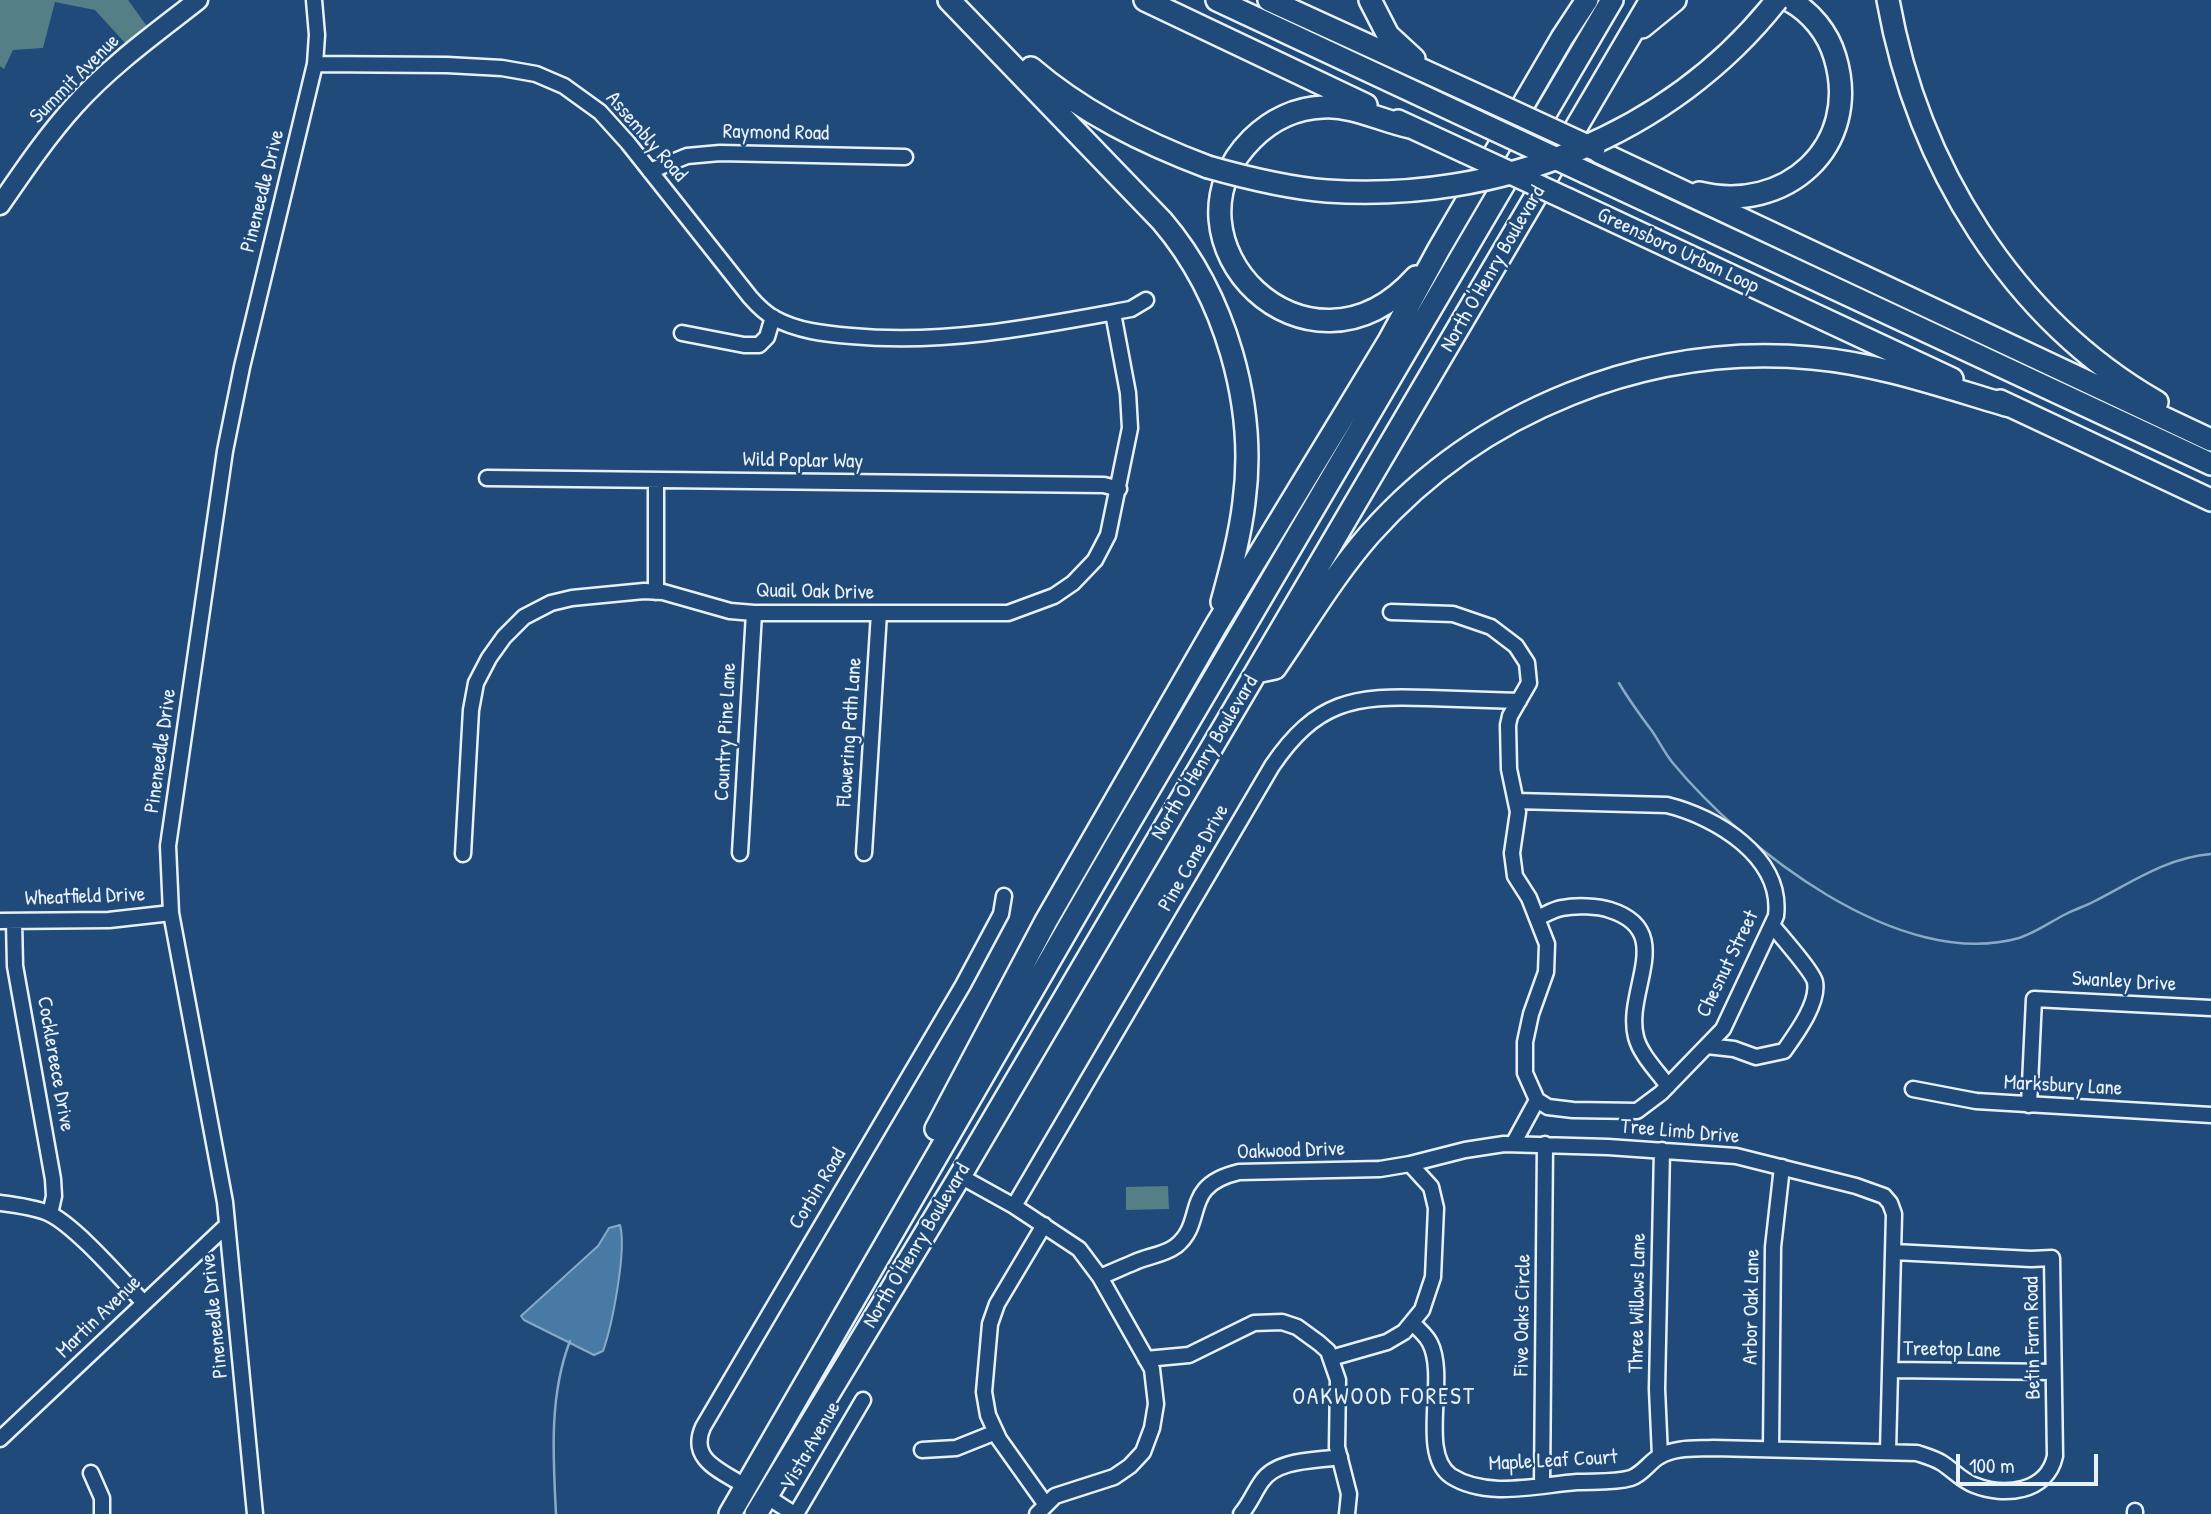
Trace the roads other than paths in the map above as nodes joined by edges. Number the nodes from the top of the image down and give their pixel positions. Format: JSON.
{"nodes":[{"id":1,"x":198,"y":0,"type":"edge"},
{"id":2,"x":314,"y":0,"type":"edge"},
{"id":3,"x":951,"y":0,"type":"edge"},
{"id":4,"x":1145,"y":0,"type":"edge"},
{"id":5,"x":1217,"y":0,"type":"edge"},
{"id":6,"x":1269,"y":0,"type":"edge"},
{"id":7,"x":1370,"y":0,"type":"edge"},
{"id":8,"x":1576,"y":0,"type":"edge"},
{"id":9,"x":1587,"y":0,"type":"edge"},
{"id":10,"x":1612,"y":0,"type":"edge"},
{"id":11,"x":1651,"y":0,"type":"edge"},
{"id":12,"x":1675,"y":0,"type":"edge"},
{"id":13,"x":1777,"y":0,"type":"edge"},
{"id":14,"x":1789,"y":0,"type":"edge"},
{"id":15,"x":1888,"y":0,"type":"edge"},
{"id":16,"x":1562,"y":38,"type":"junction"},
{"id":17,"x":1628,"y":40,"type":"junction"},
{"id":18,"x":316,"y":64,"type":"junction"},
{"id":19,"x":1441,"y":78,"type":"junction"},
{"id":20,"x":1410,"y":127,"type":"junction"},
{"id":21,"x":905,"y":157,"type":"dead end"},
{"id":22,"x":650,"y":171,"type":"junction"},
{"id":23,"x":1673,"y":186,"type":"junction"},
{"id":24,"x":0,"y":205,"type":"edge"},
{"id":25,"x":1439,"y":249,"type":"junction"},
{"id":26,"x":1146,"y":300,"type":"dead end"},
{"id":27,"x":1113,"y":313,"type":"junction"},
{"id":28,"x":772,"y":317,"type":"junction"},
{"id":29,"x":682,"y":333,"type":"dead end"},
{"id":30,"x":2013,"y":407,"type":"junction"},
{"id":31,"x":2211,"y":432,"type":"edge"},
{"id":32,"x":2211,"y":440,"type":"edge"},
{"id":33,"x":2211,"y":464,"type":"edge"},
{"id":34,"x":487,"y":478,"type":"dead end"},
{"id":35,"x":656,"y":480,"type":"junction"},
{"id":36,"x":1119,"y":489,"type":"junction"},
{"id":37,"x":2211,"y":500,"type":"edge"},
{"id":38,"x":656,"y":592,"type":"junction"},
{"id":39,"x":1391,"y":612,"type":"dead end"},
{"id":40,"x":754,"y":613,"type":"junction"},
{"id":41,"x":879,"y":613,"type":"junction"},
{"id":42,"x":1217,"y":624,"type":"junction"},
{"id":43,"x":1256,"y":672,"type":"junction"},
{"id":44,"x":1519,"y":701,"type":"junction"},
{"id":45,"x":1516,"y":801,"type":"junction"},
{"id":46,"x":740,"y":853,"type":"dead end"},
{"id":47,"x":864,"y":853,"type":"dead end"},
{"id":48,"x":463,"y":854,"type":"dead end"},
{"id":49,"x":1004,"y":896,"type":"dead end"},
{"id":50,"x":172,"y":913,"type":"junction"},
{"id":51,"x":1537,"y":918,"type":"junction"},
{"id":52,"x":7,"y":921,"type":"edge"},
{"id":53,"x":1772,"y":925,"type":"junction"},
{"id":54,"x":2211,"y":1008,"type":"edge"},
{"id":55,"x":1707,"y":1046,"type":"junction"},
{"id":56,"x":1668,"y":1086,"type":"junction"},
{"id":57,"x":1913,"y":1088,"type":"dead end"},
{"id":58,"x":1537,"y":1100,"type":"junction"},
{"id":59,"x":2029,"y":1105,"type":"junction"},
{"id":60,"x":2211,"y":1115,"type":"edge"},
{"id":61,"x":1513,"y":1144,"type":"junction"},
{"id":62,"x":1545,"y":1144,"type":"junction"},
{"id":63,"x":1662,"y":1150,"type":"junction"},
{"id":64,"x":1410,"y":1164,"type":"junction"},
{"id":65,"x":1782,"y":1167,"type":"junction"},
{"id":66,"x":960,"y":1176,"type":"junction"},
{"id":67,"x":0,"y":1203,"type":"edge"},
{"id":68,"x":1014,"y":1206,"type":"junction"},
{"id":69,"x":50,"y":1214,"type":"junction"},
{"id":70,"x":227,"y":1225,"type":"junction"},
{"id":71,"x":1044,"y":1225,"type":"junction"},
{"id":72,"x":1894,"y":1252,"type":"junction"},
{"id":73,"x":1100,"y":1277,"type":"junction"},
{"id":74,"x":144,"y":1303,"type":"junction"},
{"id":75,"x":843,"y":1316,"type":"junction"},
{"id":76,"x":1412,"y":1323,"type":"junction"},
{"id":77,"x":1331,"y":1358,"type":"junction"},
{"id":78,"x":1146,"y":1359,"type":"junction"},
{"id":79,"x":1892,"y":1370,"type":"junction"},
{"id":80,"x":2053,"y":1372,"type":"junction"},
{"id":81,"x":863,"y":1400,"type":"dead end"},
{"id":82,"x":996,"y":1432,"type":"junction"},
{"id":83,"x":0,"y":1439,"type":"edge"},
{"id":84,"x":1771,"y":1449,"type":"junction"},
{"id":85,"x":922,"y":1450,"type":"dead end"},
{"id":86,"x":1888,"y":1451,"type":"junction"},
{"id":87,"x":1660,"y":1456,"type":"junction"},
{"id":88,"x":1340,"y":1457,"type":"junction"},
{"id":89,"x":91,"y":1473,"type":"dead end"},
{"id":90,"x":1542,"y":1486,"type":"junction"},
{"id":91,"x":746,"y":1487,"type":"junction"},
{"id":92,"x":761,"y":1505,"type":"edge"},
{"id":93,"x":1041,"y":1510,"type":"edge"},
{"id":94,"x":102,"y":1514,"type":"edge"},
{"id":95,"x":255,"y":1514,"type":"edge"},
{"id":96,"x":730,"y":1514,"type":"edge"},
{"id":97,"x":743,"y":1514,"type":"edge"},
{"id":98,"x":795,"y":1514,"type":"edge"},
{"id":99,"x":1241,"y":1514,"type":"edge"},
{"id":100,"x":1347,"y":1514,"type":"edge"}],
"edges":[{"from":1,"to":24,"type":"main road","name":"Summit Avenue"},
{"from":2,"to":18,"type":"street","name":"Pineneedle Drive"},
{"from":3,"to":13,"type":"highway","bridge":true},
{"from":3,"to":42,"type":"highway"},
{"from":4,"to":20,"type":"highway","name":"Greensboro Urban Loop"},
{"from":5,"to":33,"type":"highway","name":"Greensboro Urban Loop","bridge":true},
{"from":6,"to":19,"type":"highway"},
{"from":7,"to":19,"type":"highway"},
{"from":8,"to":16,"type":"highway"},
{"from":9,"to":16,"type":"highway"},
{"from":10,"to":75,"type":"highway","name":"North O'Henry Boulevard"},
{"from":11,"to":17,"type":"highway","name":"North O'Henry Boulevard"},
{"from":12,"to":17,"type":"highway"},
{"from":14,"to":23,"type":"highway"},
{"from":15,"to":31,"type":"highway"},
{"from":16,"to":25,"type":"highway"},
{"from":17,"to":43,"type":"highway","name":"North O'Henry Boulevard"},
{"from":18,"to":22,"type":"street","name":"Assembly Road"},
{"from":18,"to":50,"type":"street","name":"Pineneedle Drive"},
{"from":19,"to":23,"type":"highway","bridge":true},
{"from":20,"to":25,"type":"highway"},
{"from":20,"to":30,"type":"highway","name":"Greensboro Urban Loop","bridge":true},
{"from":21,"to":22,"type":"street","name":"Raymond Road"},
{"from":22,"to":28,"type":"street","name":"Assembly Road"},
{"from":23,"to":32,"type":"highway"},
{"from":25,"to":42,"type":"highway"},
{"from":26,"to":27,"type":"street","name":"Assembly Road"},
{"from":27,"to":28,"type":"street","name":"Assembly Road"},
{"from":27,"to":36,"type":"street","name":"Quail Oak Drive"},
{"from":28,"to":29,"type":"street"},
{"from":30,"to":37,"type":"highway","name":"Greensboro Urban Loop"},
{"from":30,"to":43,"type":"highway"},
{"from":34,"to":35,"type":"street","name":"Wild Poplar Way"},
{"from":35,"to":36,"type":"street","name":"Wild Poplar Way"},
{"from":35,"to":38,"type":"street"},
{"from":36,"to":41,"type":"street","name":"Quail Oak Drive"},
{"from":38,"to":40,"type":"street","name":"Quail Oak Drive"},
{"from":38,"to":48,"type":"street","name":"Quail Oak Drive"},
{"from":39,"to":44,"type":"street"},
{"from":40,"to":41,"type":"street","name":"Quail Oak Drive"},
{"from":40,"to":46,"type":"street","name":"Country Pine Lane"},
{"from":41,"to":47,"type":"street","name":"Flowering Path Lane"},
{"from":42,"to":75,"type":"highway"},
{"from":43,"to":66,"type":"highway","name":"North O'Henry Boulevard"},
{"from":44,"to":45,"type":"street"},
{"from":44,"to":68,"type":"street","name":"Pine Cone Drive"},
{"from":45,"to":51,"type":"street"},
{"from":45,"to":53,"type":"street","name":"Chesnut Street"},
{"from":49,"to":91,"type":"street","name":"Corbin Road"},
{"from":50,"to":52,"type":"street","name":"Wheatfield Drive"},
{"from":50,"to":70,"type":"street","name":"Pineneedle Drive"},
{"from":51,"to":56,"type":"street"},
{"from":51,"to":58,"type":"street"},
{"from":52,"to":69,"type":"street","name":"Cocklereece Drive"},
{"from":53,"to":55,"type":"street","name":"Chesnut Street"},
{"from":53,"to":55,"type":"street"},
{"from":54,"to":59,"type":"street","name":"Swanley Drive"},
{"from":55,"to":56,"type":"street","name":"Chesnut Street"},
{"from":56,"to":58,"type":"street","name":"Chesnut Street"},
{"from":57,"to":59,"type":"street","name":"Marksbury Lane"},
{"from":58,"to":61,"type":"street"},
{"from":59,"to":60,"type":"street","name":"Marksbury Lane"},
{"from":61,"to":62,"type":"street","name":"Tree Limb Drive"},
{"from":61,"to":64,"type":"street","name":"Tree Limb Drive"},
{"from":62,"to":63,"type":"street","name":"Tree Limb Drive"},
{"from":62,"to":90,"type":"street","name":"Five Oaks Circle"},
{"from":63,"to":65,"type":"street","name":"Tree Limb Drive"},
{"from":63,"to":87,"type":"street","name":"Three Willows Lane"},
{"from":64,"to":73,"type":"street","name":"Oakwood Drive"},
{"from":64,"to":76,"type":"street"},
{"from":65,"to":72,"type":"street","name":"Tree Limb Drive"},
{"from":65,"to":84,"type":"street","name":"Arbor Oak Lane"},
{"from":66,"to":68,"type":"street"},
{"from":66,"to":92,"type":"highway","name":"North O'Henry Boulevard"},
{"from":67,"to":69,"type":"street"},
{"from":68,"to":71,"type":"street"},
{"from":69,"to":74,"type":"street"},
{"from":70,"to":74,"type":"street","name":"Martin Avenue"},
{"from":70,"to":95,"type":"street","name":"Pineneedle Drive"},
{"from":71,"to":73,"type":"street"},
{"from":71,"to":82,"type":"street"},
{"from":72,"to":79,"type":"street"},
{"from":72,"to":80,"type":"street","name":"Betin Farm Road"},
{"from":73,"to":78,"type":"street"},
{"from":74,"to":83,"type":"street","name":"Martin Avenue"},
{"from":75,"to":91,"type":"highway","name":"North O'Henry Boulevard"},
{"from":76,"to":77,"type":"street"},
{"from":76,"to":90,"type":"street","name":"Maple Leaf Court"},
{"from":77,"to":78,"type":"street"},
{"from":77,"to":88,"type":"street"},
{"from":78,"to":93,"type":"street"},
{"from":79,"to":80,"type":"street","name":"Treetop Lane"},
{"from":79,"to":86,"type":"street"},
{"from":80,"to":86,"type":"street","name":"Betin Farm Road"},
{"from":81,"to":98,"type":"street","name":"Vista Avenue"},
{"from":82,"to":85,"type":"street"},
{"from":82,"to":93,"type":"street"},
{"from":84,"to":86,"type":"street","name":"Betin Farm Road"},
{"from":84,"to":87,"type":"street","name":"Betin Farm Road"},
{"from":87,"to":90,"type":"street","name":"Maple Leaf Court"},
{"from":88,"to":99,"type":"street"},
{"from":88,"to":100,"type":"street"},
{"from":89,"to":94,"type":"street"},
{"from":91,"to":96,"type":"highway","name":"North O'Henry Boulevard"},
{"from":91,"to":97,"type":"highway"},
{"from":92,"to":98,"type":"street","name":"Vista Avenue"}]}
